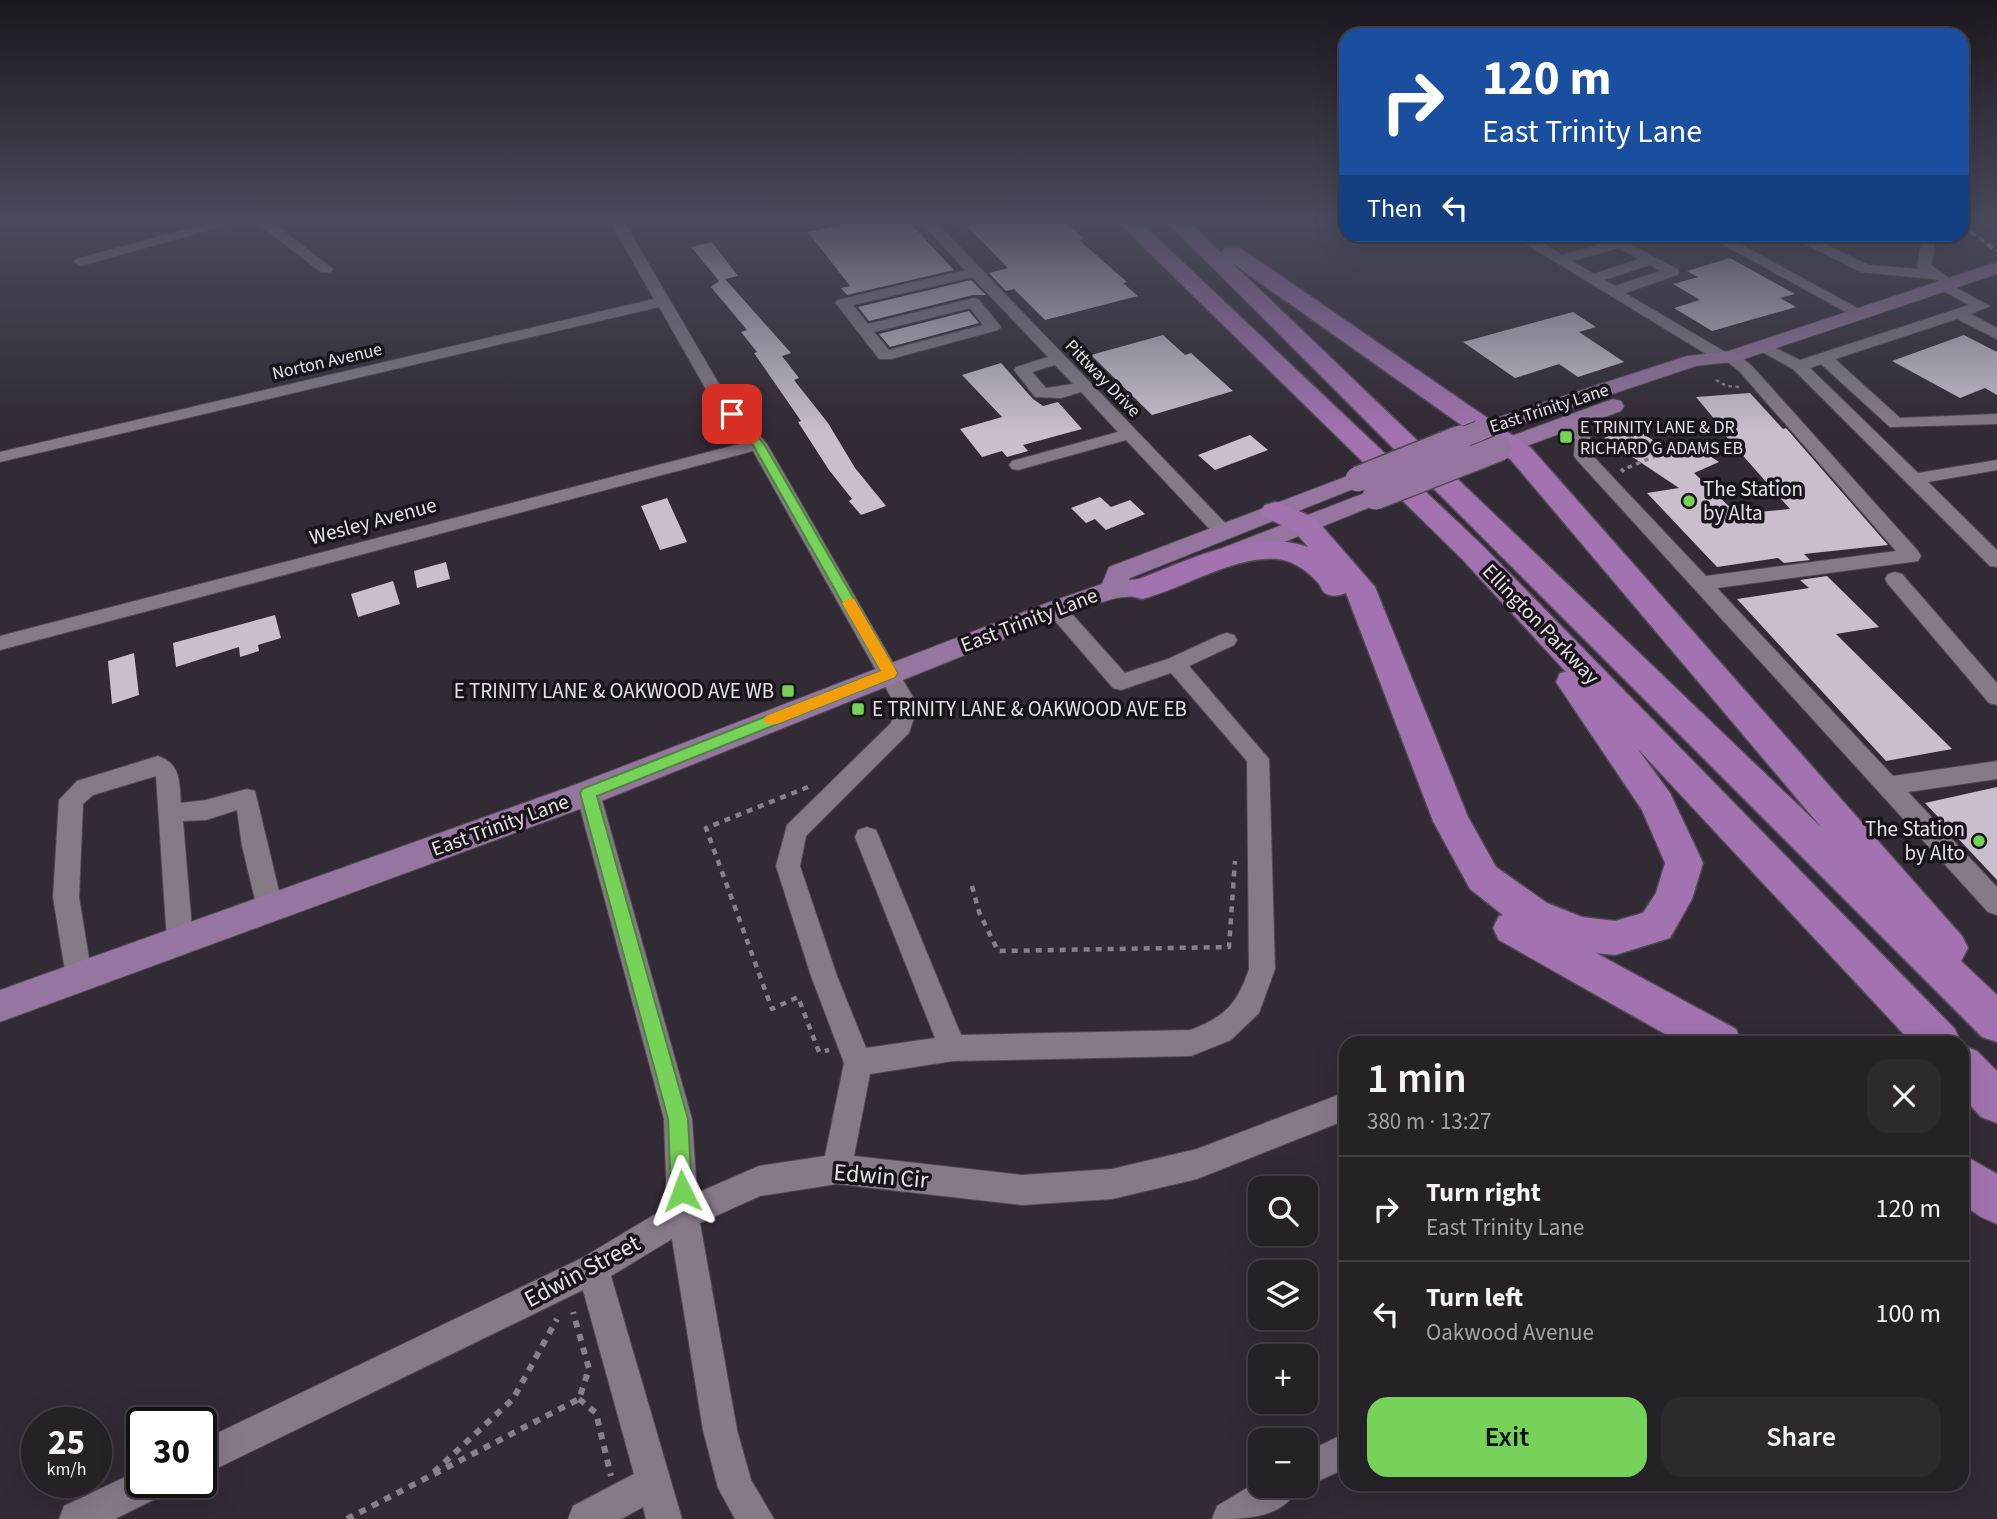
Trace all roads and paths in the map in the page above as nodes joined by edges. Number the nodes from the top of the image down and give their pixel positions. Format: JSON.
{"nodes":[{"id":1,"x":657,"y":291,"type":"edge"},
{"id":2,"x":895,"y":291,"type":"edge"},
{"id":3,"x":993,"y":291,"type":"edge"},
{"id":4,"x":1200,"y":291,"type":"edge"},
{"id":5,"x":1248,"y":291,"type":"edge"},
{"id":6,"x":1287,"y":291,"type":"edge"},
{"id":7,"x":1623,"y":291,"type":"edge"},
{"id":8,"x":1624,"y":291,"type":"edge"},
{"id":9,"x":1818,"y":291,"type":"edge"},
{"id":10,"x":1919,"y":291,"type":"edge"},
{"id":11,"x":1959,"y":291,"type":"edge"},
{"id":12,"x":663,"y":302,"type":"junction"},
{"id":13,"x":1982,"y":306,"type":"junction"},
{"id":14,"x":1862,"y":314,"type":"junction"},
{"id":15,"x":1959,"y":314,"type":"junction"},
{"id":16,"x":1997,"y":315,"type":"edge"},
{"id":17,"x":864,"y":330,"type":"junction"},
{"id":18,"x":1700,"y":331,"type":"dead end"},
{"id":19,"x":1997,"y":334,"type":"edge"},
{"id":20,"x":1761,"y":347,"type":"junction"},
{"id":21,"x":1728,"y":358,"type":"junction"},
{"id":22,"x":1824,"y":358,"type":"junction"},
{"id":23,"x":1058,"y":359,"type":"junction"},
{"id":24,"x":1799,"y":366,"type":"junction"},
{"id":25,"x":1716,"y":380,"type":"dead end"},
{"id":26,"x":1084,"y":386,"type":"junction"},
{"id":27,"x":1741,"y":387,"type":"dead end"},
{"id":28,"x":1997,"y":419,"type":"edge"},
{"id":29,"x":1597,"y":423,"type":"dead end"},
{"id":30,"x":1565,"y":424,"type":"junction"},
{"id":31,"x":1129,"y":433,"type":"junction"},
{"id":32,"x":1493,"y":438,"type":"junction"},
{"id":33,"x":758,"y":444,"type":"junction"},
{"id":34,"x":0,"y":457,"type":"edge"},
{"id":35,"x":1018,"y":465,"type":"dead end"},
{"id":36,"x":1997,"y":465,"type":"edge"},
{"id":37,"x":1914,"y":479,"type":"junction"},
{"id":38,"x":1632,"y":480,"type":"dead end"},
{"id":39,"x":1223,"y":532,"type":"junction"},
{"id":40,"x":1294,"y":532,"type":"junction"},
{"id":41,"x":1472,"y":552,"type":"junction"},
{"id":42,"x":1997,"y":561,"type":"edge"},
{"id":43,"x":1895,"y":579,"type":"dead end"},
{"id":44,"x":1701,"y":583,"type":"junction"},
{"id":45,"x":1128,"y":589,"type":"junction"},
{"id":46,"x":1056,"y":609,"type":"junction"},
{"id":47,"x":1227,"y":640,"type":"dead end"},
{"id":48,"x":0,"y":643,"type":"edge"},
{"id":49,"x":1175,"y":664,"type":"junction"},
{"id":50,"x":889,"y":673,"type":"junction"},
{"id":51,"x":1997,"y":697,"type":"edge"},
{"id":52,"x":1997,"y":770,"type":"edge"},
{"id":53,"x":819,"y":782,"type":"dead end"},
{"id":54,"x":1888,"y":786,"type":"junction"},
{"id":55,"x":588,"y":793,"type":"junction"},
{"id":56,"x":170,"y":813,"type":"junction"},
{"id":57,"x":867,"y":837,"type":"dead end"},
{"id":58,"x":1236,"y":849,"type":"dead end"},
{"id":59,"x":972,"y":886,"type":"dead end"},
{"id":60,"x":1997,"y":904,"type":"edge"},
{"id":61,"x":270,"y":908,"type":"junction"},
{"id":62,"x":180,"y":941,"type":"junction"},
{"id":63,"x":79,"y":977,"type":"junction"},
{"id":64,"x":0,"y":1006,"type":"edge"},
{"id":65,"x":1997,"y":1009,"type":"edge"},
{"id":66,"x":1997,"y":1023,"type":"edge"},
{"id":67,"x":1708,"y":1036,"type":"edge"},
{"id":68,"x":1933,"y":1036,"type":"edge"},
{"id":69,"x":953,"y":1048,"type":"junction"},
{"id":70,"x":847,"y":1060,"type":"junction"},
{"id":71,"x":1969,"y":1072,"type":"edge"},
{"id":72,"x":1997,"y":1102,"type":"edge"},
{"id":73,"x":1339,"y":1109,"type":"edge"},
{"id":74,"x":837,"y":1169,"type":"junction"},
{"id":75,"x":1969,"y":1182,"type":"edge"},
{"id":76,"x":1997,"y":1201,"type":"edge"},
{"id":77,"x":683,"y":1215,"type":"junction"},
{"id":78,"x":593,"y":1269,"type":"junction"},
{"id":79,"x":573,"y":1312,"type":"dead end"},
{"id":80,"x":557,"y":1320,"type":"dead end"},
{"id":81,"x":579,"y":1399,"type":"junction"},
{"id":82,"x":217,"y":1451,"type":"edge"},
{"id":83,"x":1339,"y":1454,"type":"edge"},
{"id":84,"x":1318,"y":1465,"type":"edge"},
{"id":85,"x":431,"y":1475,"type":"junction"},
{"id":86,"x":654,"y":1482,"type":"junction"},
{"id":87,"x":612,"y":1483,"type":"dead end"},
{"id":88,"x":126,"y":1495,"type":"edge"},
{"id":89,"x":1263,"y":1498,"type":"edge"},
{"id":90,"x":77,"y":1519,"type":"edge"},
{"id":91,"x":347,"y":1519,"type":"edge"},
{"id":92,"x":586,"y":1519,"type":"edge"},
{"id":93,"x":664,"y":1519,"type":"edge"},
{"id":94,"x":756,"y":1519,"type":"edge"},
{"id":95,"x":1230,"y":1519,"type":"edge"}],
"edges":[{"from":1,"to":12,"type":"street"},
{"from":2,"to":17,"type":"street"},
{"from":3,"to":23,"type":"street","name":"Pittway Drive"},
{"from":4,"to":41,"type":"highway","name":"Ellington Parkway"},
{"from":5,"to":66,"type":"highway","name":"Ellington Parkway"},
{"from":6,"to":32,"type":"highway"},
{"from":7,"to":21,"type":"street"},
{"from":8,"to":18,"type":"street"},
{"from":9,"to":14,"type":"street"},
{"from":10,"to":14,"type":"main road","name":"East Trinity Lane"},
{"from":11,"to":13,"type":"street"},
{"from":12,"to":33,"type":"street"},
{"from":12,"to":34,"type":"street","name":"Norton Avenue"},
{"from":13,"to":15,"type":"street"},
{"from":13,"to":16,"type":"street"},
{"from":14,"to":20,"type":"main road","name":"East Trinity Lane"},
{"from":15,"to":19,"type":"street"},
{"from":15,"to":22,"type":"street"},
{"from":17,"to":17,"type":"street"},
{"from":20,"to":21,"type":"main road","name":"East Trinity Lane"},
{"from":20,"to":24,"type":"street"},
{"from":21,"to":30,"type":"main road","name":"East Trinity Lane"},
{"from":21,"to":32,"type":"main road","name":"East Trinity Lane"},
{"from":21,"to":44,"type":"street"},
{"from":22,"to":24,"type":"street"},
{"from":22,"to":28,"type":"street"},
{"from":23,"to":26,"type":"street","name":"Pittway Drive"},
{"from":23,"to":26,"type":"street"},
{"from":24,"to":37,"type":"street"},
{"from":25,"to":27,"type":"path"},
{"from":26,"to":31,"type":"street","name":"Pittway Drive"},
{"from":29,"to":38,"type":"path"},
{"from":30,"to":32,"type":"main road","name":"East Trinity Lane"},
{"from":30,"to":44,"type":"street"},
{"from":31,"to":35,"type":"street"},
{"from":31,"to":39,"type":"street","name":"Pittway Drive"},
{"from":32,"to":40,"type":"main road","name":"East Trinity Lane","bridge":true},
{"from":32,"to":40,"type":"main road","name":"East Trinity Lane","bridge":true},
{"from":32,"to":65,"type":"highway"},
{"from":33,"to":48,"type":"street","name":"Wesley Avenue"},
{"from":33,"to":50,"type":"street"},
{"from":36,"to":37,"type":"street"},
{"from":37,"to":42,"type":"street"},
{"from":39,"to":40,"type":"main road","name":"East Trinity Lane"},
{"from":39,"to":45,"type":"main road","name":"East Trinity Lane"},
{"from":40,"to":41,"type":"highway"},
{"from":40,"to":45,"type":"highway"},
{"from":40,"to":67,"type":"highway"},
{"from":41,"to":68,"type":"highway","name":"Ellington Parkway"},
{"from":43,"to":51,"type":"street"},
{"from":44,"to":54,"type":"street"},
{"from":45,"to":46,"type":"main road","name":"East Trinity Lane"},
{"from":46,"to":49,"type":"street"},
{"from":46,"to":50,"type":"main road","name":"East Trinity Lane"},
{"from":47,"to":49,"type":"street"},
{"from":49,"to":69,"type":"street"},
{"from":50,"to":55,"type":"main road","name":"East Trinity Lane"},
{"from":50,"to":70,"type":"street"},
{"from":52,"to":54,"type":"street"},
{"from":53,"to":70,"type":"path"},
{"from":54,"to":60,"type":"street"},
{"from":55,"to":61,"type":"main road","name":"East Trinity Lane"},
{"from":55,"to":77,"type":"street"},
{"from":56,"to":61,"type":"street"},
{"from":56,"to":62,"type":"street"},
{"from":56,"to":63,"type":"street"},
{"from":57,"to":69,"type":"street"},
{"from":58,"to":59,"type":"path"},
{"from":61,"to":62,"type":"main road","name":"East Trinity Lane"},
{"from":62,"to":63,"type":"main road","name":"East Trinity Lane"},
{"from":63,"to":64,"type":"main road","name":"East Trinity Lane"},
{"from":69,"to":70,"type":"street"},
{"from":70,"to":74,"type":"street"},
{"from":71,"to":72,"type":"highway"},
{"from":73,"to":74,"type":"street","name":"Edwin Cir"},
{"from":74,"to":77,"type":"street","name":"Edwin Cir"},
{"from":75,"to":76,"type":"highway"},
{"from":77,"to":78,"type":"street","name":"Edwin Street"},
{"from":77,"to":94,"type":"street"},
{"from":78,"to":82,"type":"street","name":"Edwin Street"},
{"from":78,"to":86,"type":"street"},
{"from":79,"to":81,"type":"path"},
{"from":80,"to":85,"type":"path"},
{"from":81,"to":85,"type":"path"},
{"from":81,"to":87,"type":"path"},
{"from":83,"to":84,"type":"street"},
{"from":85,"to":91,"type":"path"},
{"from":86,"to":92,"type":"street"},
{"from":86,"to":93,"type":"street"},
{"from":88,"to":90,"type":"street"},
{"from":89,"to":95,"type":"street"}]}
